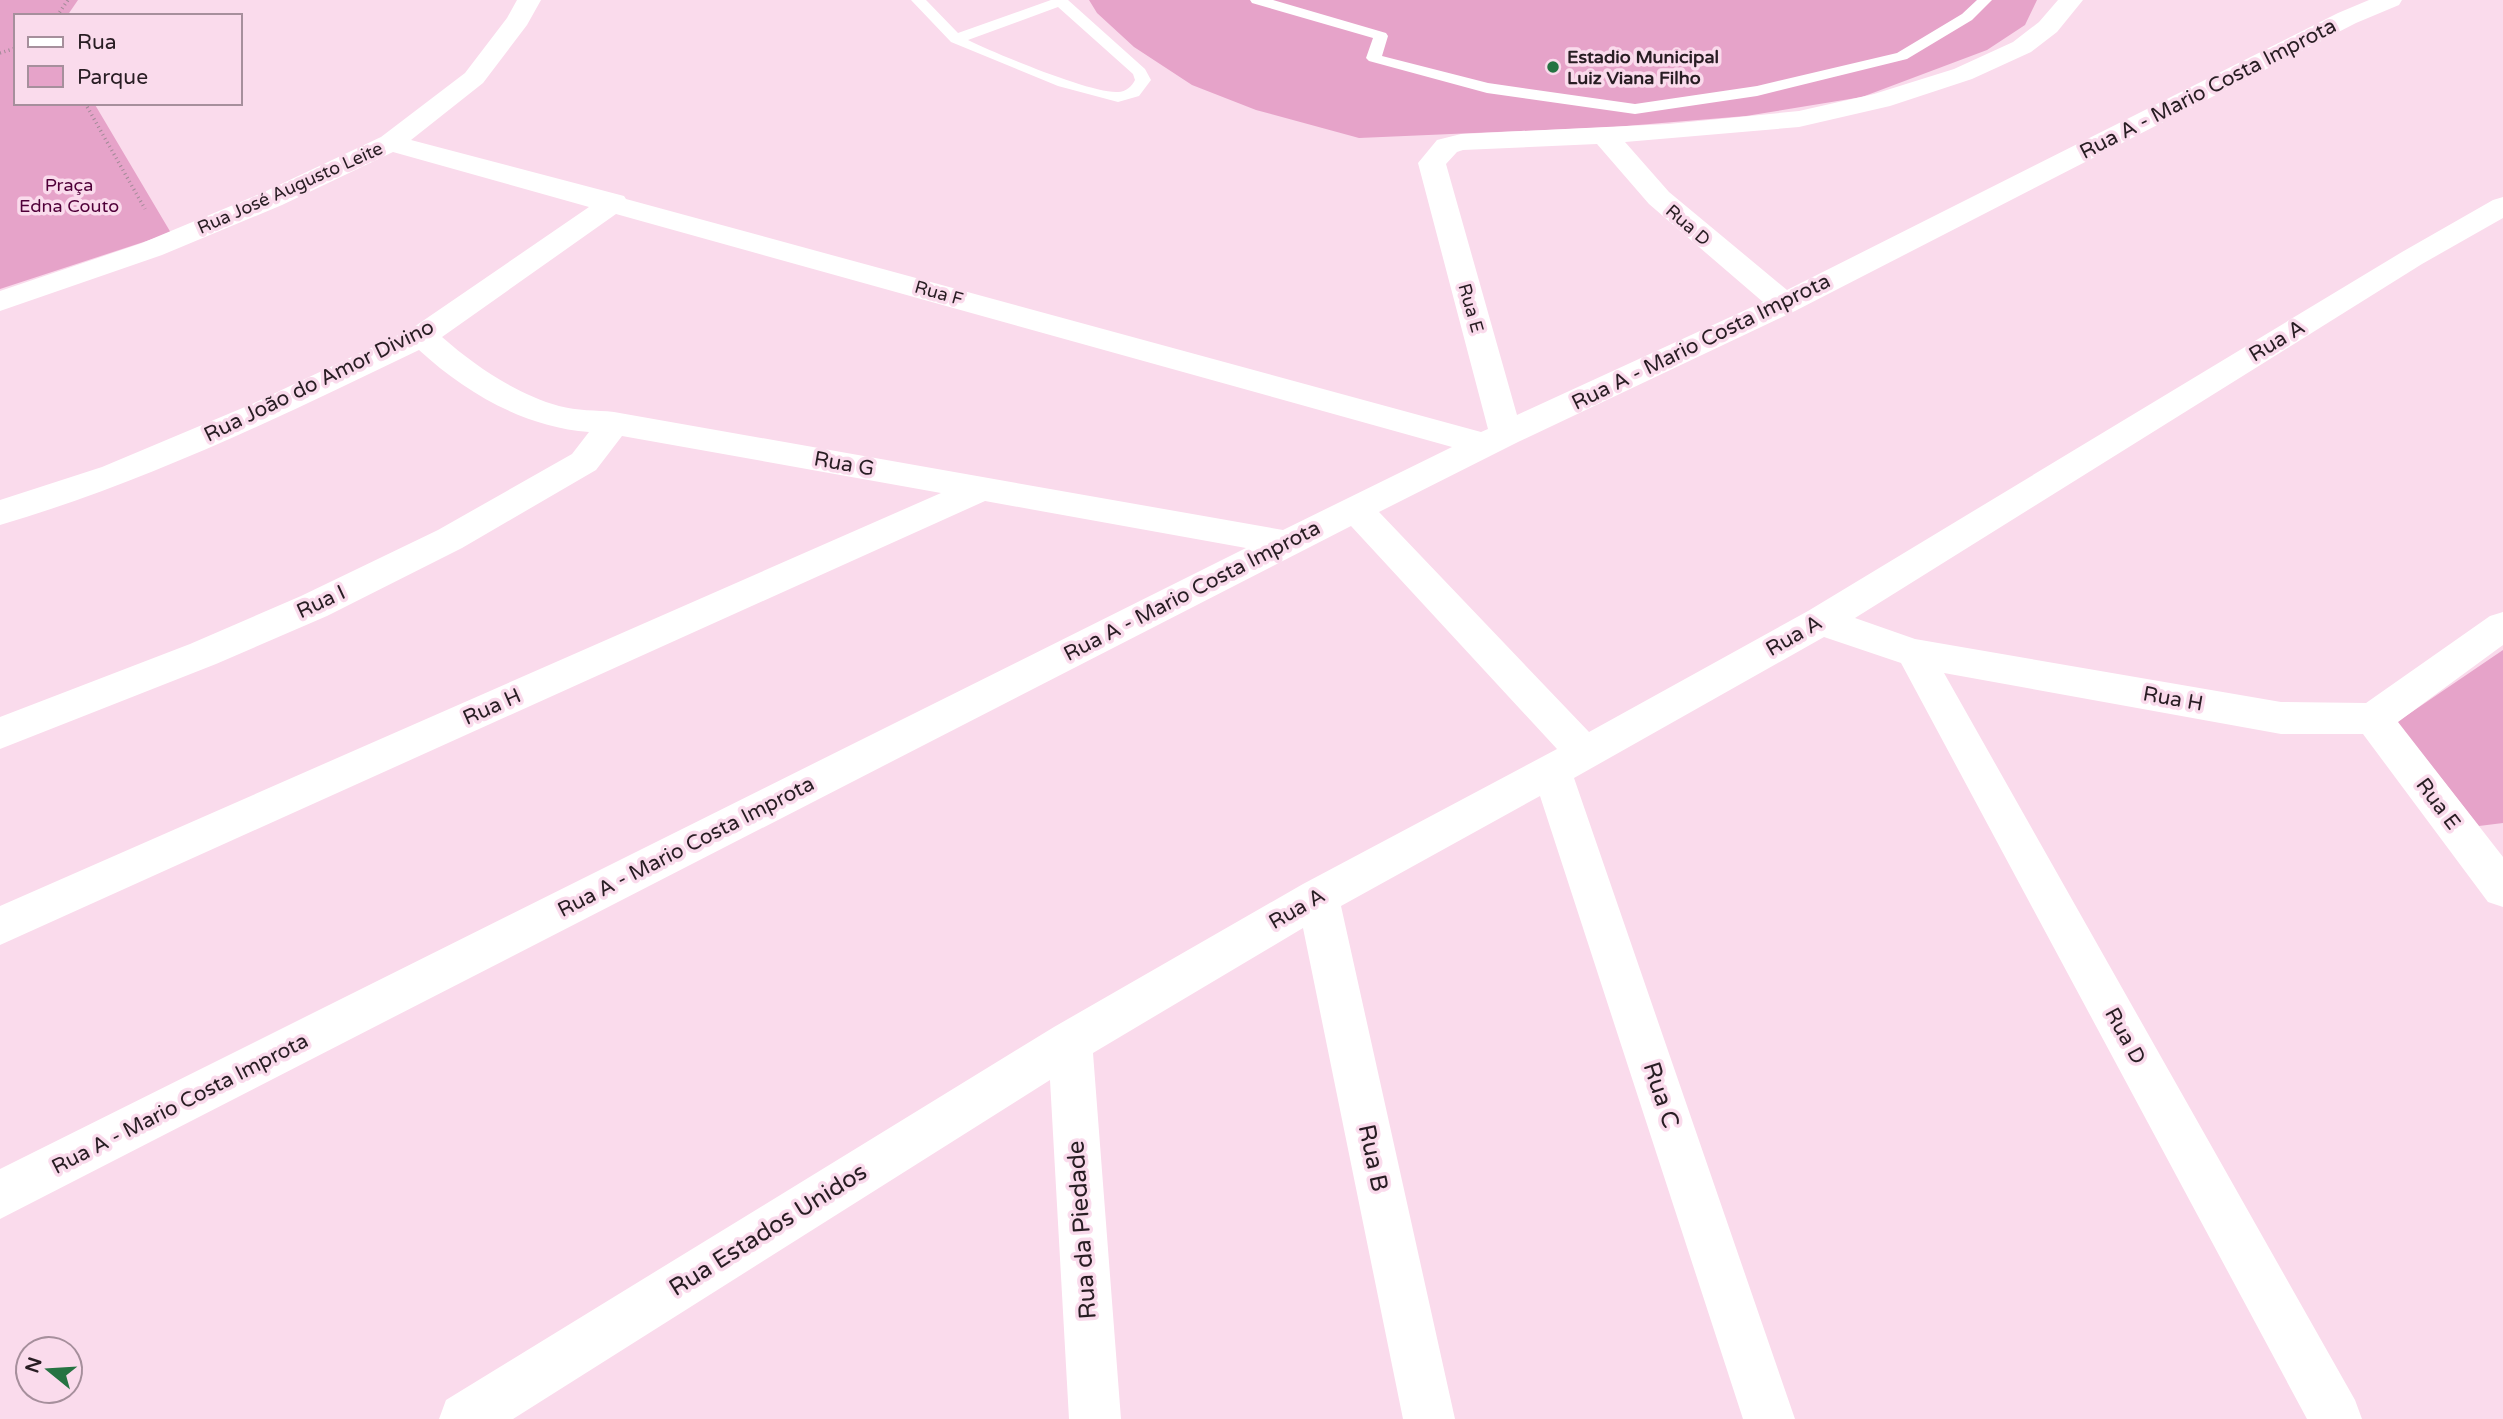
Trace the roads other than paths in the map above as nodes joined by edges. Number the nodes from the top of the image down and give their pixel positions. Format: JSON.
{"nodes":[{"id":1,"x":529,"y":0,"type":"edge"},
{"id":2,"x":918,"y":0,"type":"edge"},
{"id":3,"x":1257,"y":0,"type":"edge"},
{"id":4,"x":1985,"y":0,"type":"edge"},
{"id":5,"x":2071,"y":0,"type":"edge"},
{"id":6,"x":2390,"y":0,"type":"edge"},
{"id":7,"x":1059,"y":1,"type":"edge"},
{"id":8,"x":956,"y":39,"type":"junction"},
{"id":9,"x":1604,"y":135,"type":"junction"},
{"id":10,"x":391,"y":143,"type":"junction"},
{"id":11,"x":614,"y":202,"type":"junction"},
{"id":12,"x":2503,"y":206,"type":"edge"},
{"id":13,"x":0,"y":301,"type":"edge"},
{"id":14,"x":1784,"y":304,"type":"junction"},
{"id":15,"x":422,"y":336,"type":"junction"},
{"id":16,"x":614,"y":424,"type":"junction"},
{"id":17,"x":1496,"y":440,"type":"junction"},
{"id":18,"x":984,"y":488,"type":"junction"},
{"id":19,"x":1356,"y":509,"type":"junction"},
{"id":20,"x":0,"y":513,"type":"edge"},
{"id":21,"x":1287,"y":543,"type":"junction"},
{"id":22,"x":1821,"y":621,"type":"junction"},
{"id":23,"x":2503,"y":626,"type":"edge"},
{"id":24,"x":1914,"y":653,"type":"junction"},
{"id":25,"x":2373,"y":719,"type":"junction"},
{"id":26,"x":0,"y":733,"type":"edge"},
{"id":27,"x":1569,"y":762,"type":"junction"},
{"id":28,"x":2503,"y":890,"type":"edge"},
{"id":29,"x":1318,"y":897,"type":"junction"},
{"id":30,"x":0,"y":926,"type":"edge"},
{"id":31,"x":1070,"y":1042,"type":"junction"},
{"id":32,"x":0,"y":1195,"type":"edge"},
{"id":33,"x":465,"y":1419,"type":"edge"},
{"id":34,"x":1095,"y":1419,"type":"edge"},
{"id":35,"x":1429,"y":1419,"type":"edge"},
{"id":36,"x":1769,"y":1419,"type":"edge"},
{"id":37,"x":2336,"y":1419,"type":"edge"}],
"edges":[{"from":1,"to":10,"type":"street","name":"Rua José Augusto Leite"},
{"from":2,"to":8,"type":"lane"},
{"from":3,"to":4,"type":"lane"},
{"from":5,"to":9,"type":"street"},
{"from":6,"to":14,"type":"street","name":"Rua A - Mario Costa Improta"},
{"from":7,"to":8,"type":"lane"},
{"from":7,"to":8,"type":"lane"},
{"from":9,"to":14,"type":"street","name":"Rua D"},
{"from":9,"to":17,"type":"street","name":"Rua E"},
{"from":10,"to":11,"type":"street","name":"Rua F"},
{"from":10,"to":13,"type":"street","name":"Rua José Augusto Leite"},
{"from":11,"to":15,"type":"street","name":"Rua João do Amor Divino"},
{"from":11,"to":17,"type":"street","name":"Rua F"},
{"from":12,"to":22,"type":"street","name":"Rua A"},
{"from":14,"to":17,"type":"street","name":"Rua A - Mario Costa Improta"},
{"from":15,"to":16,"type":"street","name":"Rua G"},
{"from":15,"to":20,"type":"street","name":"Rua João do Amor Divino"},
{"from":16,"to":18,"type":"street","name":"Rua G"},
{"from":16,"to":26,"type":"street","name":"Rua I"},
{"from":17,"to":19,"type":"street","name":"Rua A - Mario Costa Improta"},
{"from":18,"to":21,"type":"street","name":"Rua G"},
{"from":18,"to":30,"type":"street","name":"Rua H"},
{"from":19,"to":21,"type":"street","name":"Rua A - Mario Costa Improta"},
{"from":19,"to":27,"type":"street"},
{"from":21,"to":32,"type":"street","name":"Rua A - Mario Costa Improta"},
{"from":22,"to":24,"type":"street","name":"Rua H"},
{"from":22,"to":27,"type":"street","name":"Rua A"},
{"from":23,"to":25,"type":"street"},
{"from":24,"to":25,"type":"street","name":"Rua H"},
{"from":24,"to":37,"type":"street","name":"Rua D"},
{"from":25,"to":28,"type":"street","name":"Rua E"},
{"from":27,"to":29,"type":"street","name":"Rua A"},
{"from":27,"to":36,"type":"street","name":"Rua C"},
{"from":29,"to":31,"type":"street","name":"Rua A"},
{"from":29,"to":35,"type":"street","name":"Rua B"},
{"from":31,"to":33,"type":"street","name":"Rua Estados Unidos"},
{"from":31,"to":34,"type":"street","name":"Rua da Piedade"}]}
